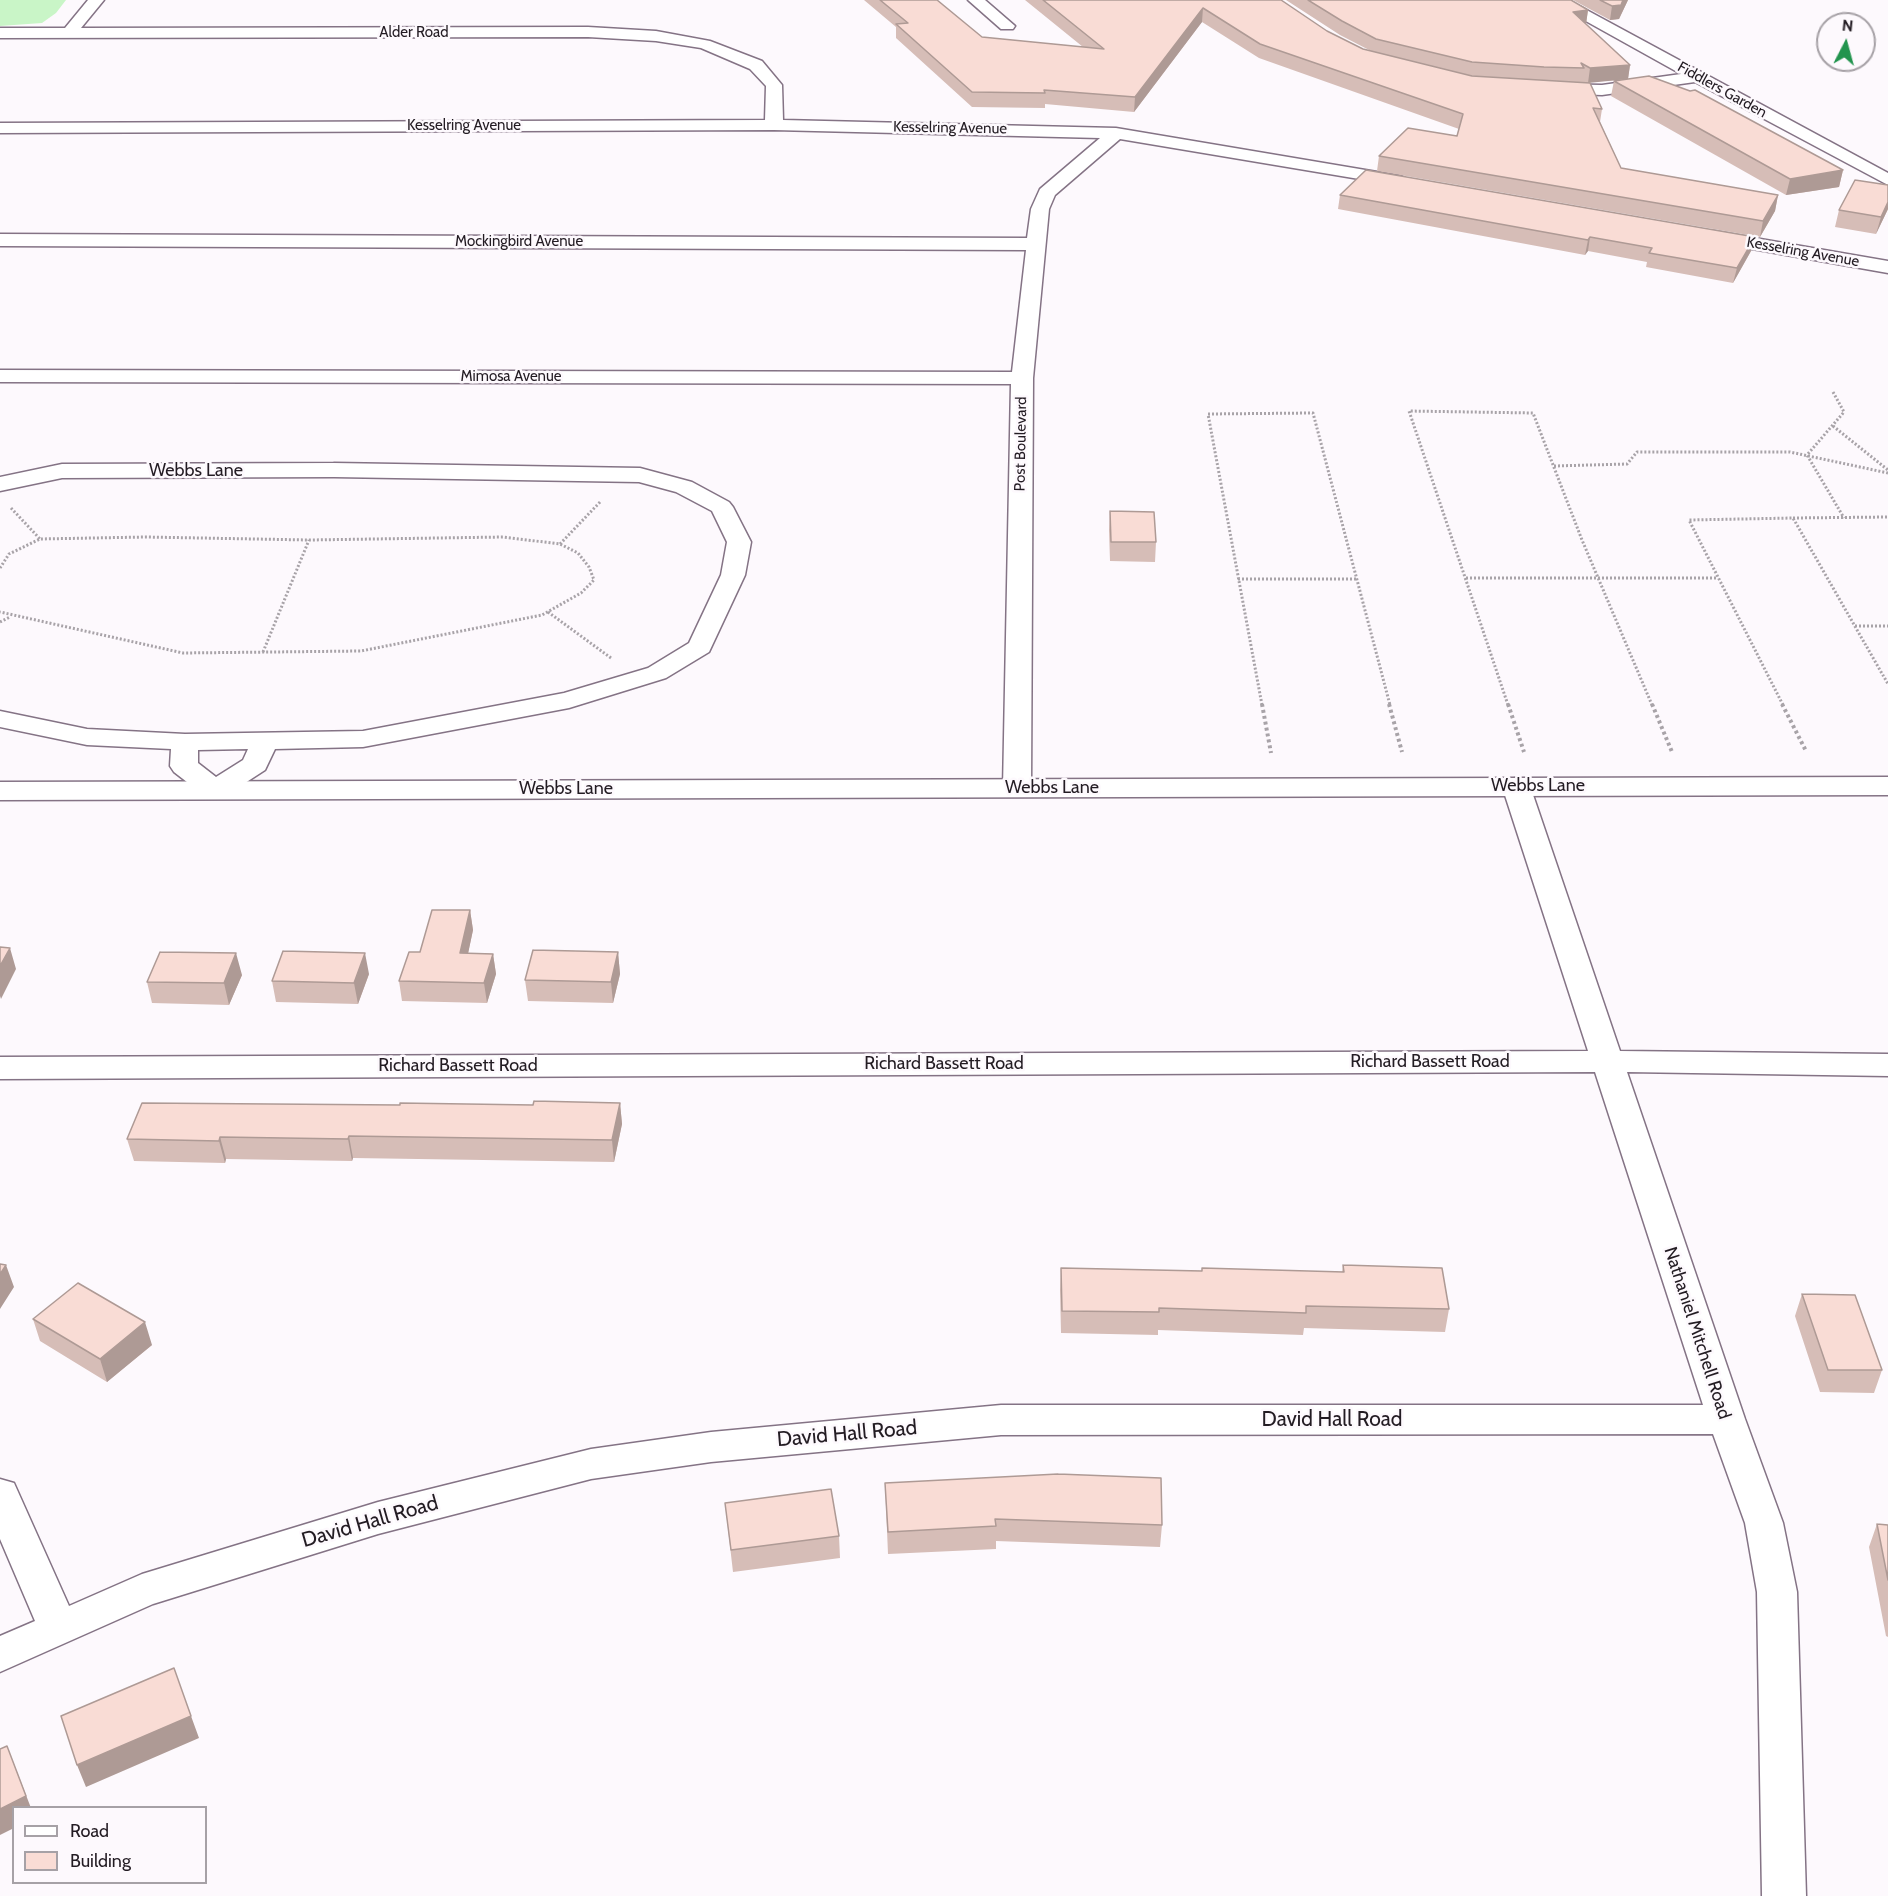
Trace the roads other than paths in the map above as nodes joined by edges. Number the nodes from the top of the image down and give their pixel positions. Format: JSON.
{"nodes":[{"id":1,"x":96,"y":0,"type":"edge"},
{"id":2,"x":976,"y":0,"type":"edge"},
{"id":3,"x":1556,"y":0,"type":"edge"},
{"id":4,"x":1008,"y":26,"type":"dead end"},
{"id":5,"x":0,"y":33,"type":"edge"},
{"id":6,"x":69,"y":33,"type":"junction"},
{"id":7,"x":1698,"y":77,"type":"junction"},
{"id":8,"x":1533,"y":89,"type":"edge"},
{"id":9,"x":774,"y":125,"type":"junction"},
{"id":10,"x":0,"y":128,"type":"edge"},
{"id":11,"x":1116,"y":133,"type":"junction"},
{"id":12,"x":1888,"y":180,"type":"edge"},
{"id":13,"x":1424,"y":185,"type":"edge"},
{"id":14,"x":1691,"y":232,"type":"edge"},
{"id":15,"x":0,"y":240,"type":"edge"},
{"id":16,"x":1038,"y":244,"type":"junction"},
{"id":17,"x":1888,"y":267,"type":"edge"},
{"id":18,"x":0,"y":376,"type":"edge"},
{"id":19,"x":1022,"y":378,"type":"junction"},
{"id":20,"x":2,"y":493,"type":"edge"},
{"id":21,"x":2,"y":722,"type":"edge"},
{"id":22,"x":265,"y":741,"type":"junction"},
{"id":23,"x":185,"y":742,"type":"junction"},
{"id":24,"x":1516,"y":786,"type":"junction"},
{"id":25,"x":1888,"y":786,"type":"edge"},
{"id":26,"x":1017,"y":788,"type":"junction"},
{"id":27,"x":216,"y":790,"type":"junction"},
{"id":28,"x":0,"y":792,"type":"edge"},
{"id":29,"x":1608,"y":1062,"type":"junction"},
{"id":30,"x":1888,"y":1065,"type":"edge"},
{"id":31,"x":0,"y":1068,"type":"edge"},
{"id":32,"x":1726,"y":1419,"type":"junction"},
{"id":33,"x":0,"y":1494,"type":"edge"},
{"id":34,"x":58,"y":1627,"type":"junction"},
{"id":35,"x":0,"y":1655,"type":"edge"},
{"id":36,"x":1784,"y":1896,"type":"edge"}],
"edges":[{"from":1,"to":6,"type":"street"},
{"from":2,"to":4,"type":"street"},
{"from":3,"to":7,"type":"street","name":"Fiddlers Garden"},
{"from":5,"to":6,"type":"street","name":"Alder Road"},
{"from":6,"to":9,"type":"street","name":"Alder Road"},
{"from":7,"to":8,"type":"street"},
{"from":7,"to":12,"type":"street","name":"Fiddlers Garden"},
{"from":9,"to":10,"type":"street","name":"Kesselring Avenue"},
{"from":9,"to":11,"type":"street","name":"Kesselring Avenue"},
{"from":11,"to":13,"type":"street","name":"Kesselring Avenue"},
{"from":11,"to":16,"type":"street","name":"Post Boulevard"},
{"from":14,"to":17,"type":"street","name":"Kesselring Avenue"},
{"from":15,"to":16,"type":"street","name":"Mockingbird Avenue"},
{"from":16,"to":19,"type":"street","name":"Post Boulevard"},
{"from":18,"to":19,"type":"street","name":"Mimosa Avenue"},
{"from":19,"to":26,"type":"street","name":"Post Boulevard"},
{"from":20,"to":22,"type":"street","name":"Webbs Lane"},
{"from":21,"to":23,"type":"street","name":"Webbs Lane"},
{"from":22,"to":23,"type":"street","name":"Webbs Lane"},
{"from":22,"to":27,"type":"street"},
{"from":23,"to":27,"type":"street"},
{"from":24,"to":25,"type":"street","name":"Webbs Lane"},
{"from":24,"to":26,"type":"street","name":"Webbs Lane"},
{"from":24,"to":29,"type":"street","name":"Nathaniel Mitchell Road"},
{"from":26,"to":27,"type":"street","name":"Webbs Lane"},
{"from":27,"to":28,"type":"street","name":"Webbs Lane"},
{"from":29,"to":30,"type":"street","name":"Richard Bassett Road"},
{"from":29,"to":31,"type":"street","name":"Richard Bassett Road"},
{"from":29,"to":32,"type":"street","name":"Nathaniel Mitchell Road"},
{"from":32,"to":34,"type":"street","name":"David Hall Road"},
{"from":32,"to":36,"type":"street","name":"Nathaniel Mitchell Road"},
{"from":33,"to":34,"type":"street"},
{"from":34,"to":35,"type":"street","name":"David Hall Road"}]}
